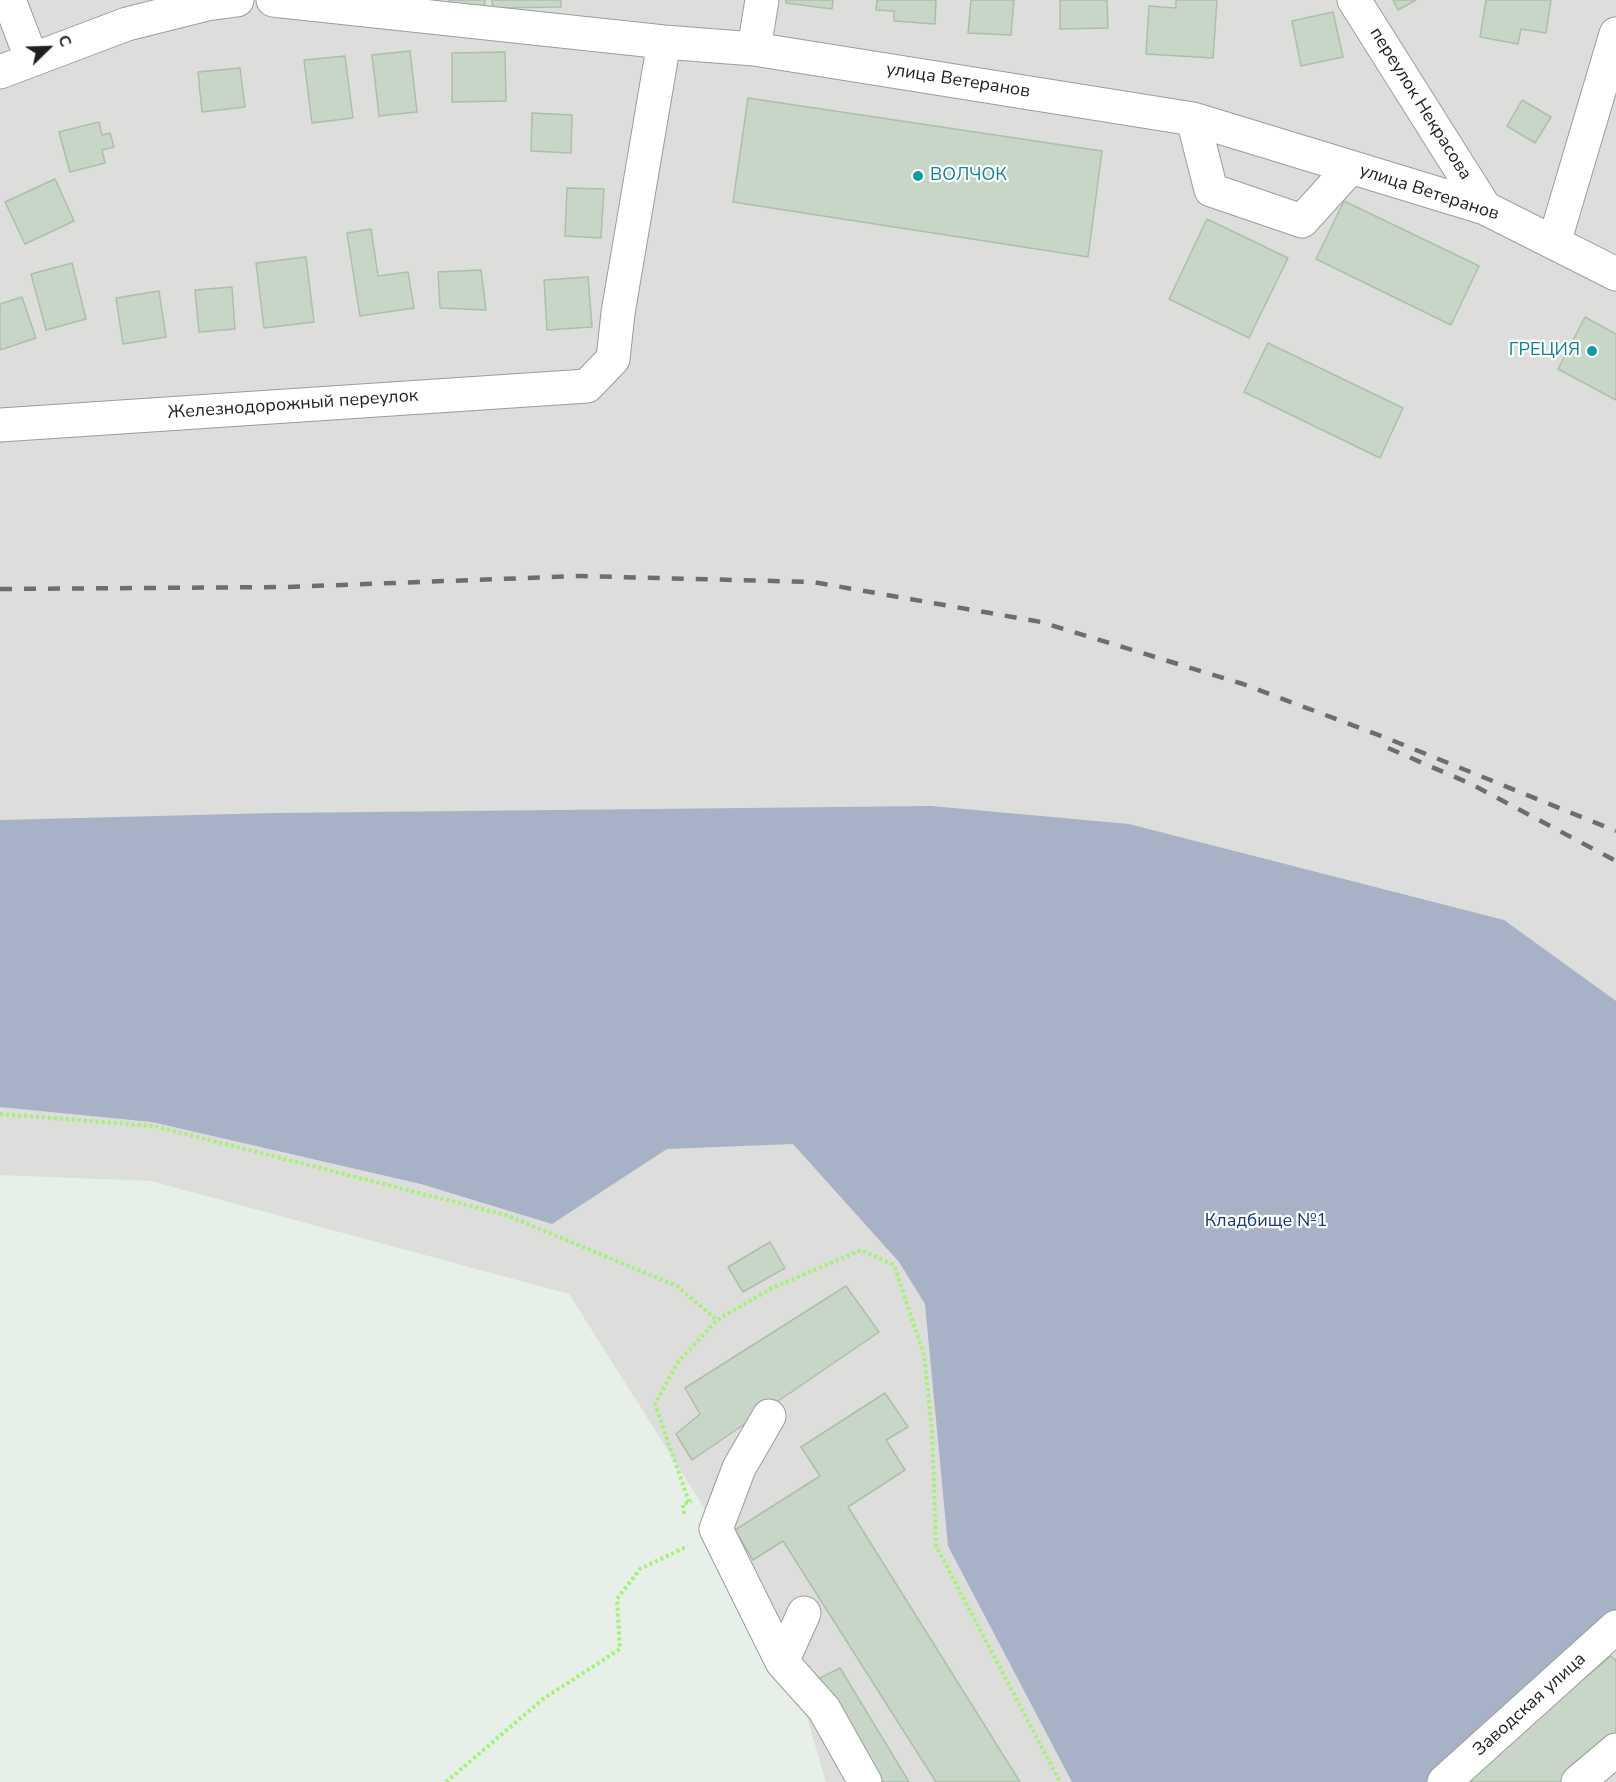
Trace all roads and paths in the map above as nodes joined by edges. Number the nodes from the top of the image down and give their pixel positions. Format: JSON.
{"nodes":[{"id":1,"x":9,"y":0,"type":"edge"},
{"id":2,"x":237,"y":0,"type":"edge"},
{"id":3,"x":273,"y":0,"type":"edge"},
{"id":4,"x":762,"y":0,"type":"edge"},
{"id":5,"x":1354,"y":0,"type":"edge"},
{"id":6,"x":1616,"y":34,"type":"edge"},
{"id":7,"x":664,"y":42,"type":"junction"},
{"id":8,"x":754,"y":49,"type":"junction"},
{"id":9,"x":32,"y":60,"type":"junction"},
{"id":10,"x":0,"y":72,"type":"edge"},
{"id":11,"x":1193,"y":118,"type":"junction"},
{"id":12,"x":1351,"y":167,"type":"junction"},
{"id":13,"x":1485,"y":208,"type":"junction"},
{"id":14,"x":1554,"y":243,"type":"junction"},
{"id":15,"x":1616,"y":274,"type":"edge"},
{"id":16,"x":0,"y":425,"type":"edge"},
{"id":17,"x":0,"y":1114,"type":"edge"},
{"id":18,"x":717,"y":1320,"type":"junction"},
{"id":19,"x":769,"y":1416,"type":"dead end"},
{"id":20,"x":732,"y":1486,"type":"junction"},
{"id":21,"x":689,"y":1502,"type":"junction"},
{"id":22,"x":684,"y":1515,"type":"dead end"},
{"id":23,"x":687,"y":1536,"type":"dead end"},
{"id":24,"x":804,"y":1613,"type":"dead end"},
{"id":25,"x":1616,"y":1627,"type":"edge"},
{"id":26,"x":782,"y":1662,"type":"junction"},
{"id":27,"x":1616,"y":1750,"type":"edge"},
{"id":28,"x":446,"y":1782,"type":"edge"},
{"id":29,"x":864,"y":1782,"type":"edge"},
{"id":30,"x":1060,"y":1782,"type":"edge"},
{"id":31,"x":1444,"y":1782,"type":"edge"},
{"id":32,"x":1578,"y":1782,"type":"edge"}],
"edges":[{"from":1,"to":9,"type":"street"},
{"from":2,"to":9,"type":"street"},
{"from":3,"to":7,"type":"street","name":"улица Ветеранов"},
{"from":4,"to":8,"type":"street"},
{"from":5,"to":13,"type":"street","name":"переулок Некрасова"},
{"from":6,"to":14,"type":"street"},
{"from":7,"to":8,"type":"street","name":"улица Ветеранов"},
{"from":7,"to":16,"type":"street","name":"Железнодорожный переулок"},
{"from":8,"to":11,"type":"street","name":"улица Ветеранов"},
{"from":9,"to":10,"type":"street"},
{"from":11,"to":12,"type":"street","name":"улица Ветеранов"},
{"from":11,"to":12,"type":"street"},
{"from":12,"to":13,"type":"street","name":"улица Ветеранов"},
{"from":13,"to":14,"type":"street","name":"улица Ветеранов"},
{"from":14,"to":15,"type":"street","name":"улица Ветеранов"},
{"from":17,"to":18,"type":"path"},
{"from":18,"to":21,"type":"path"},
{"from":18,"to":30,"type":"path"},
{"from":19,"to":20,"type":"street"},
{"from":20,"to":21,"type":"path"},
{"from":20,"to":26,"type":"street"},
{"from":21,"to":22,"type":"path"},
{"from":23,"to":28,"type":"path"},
{"from":24,"to":26,"type":"street"},
{"from":25,"to":31,"type":"street","name":"Заводская улица"},
{"from":26,"to":29,"type":"street"},
{"from":27,"to":32,"type":"street"}]}
